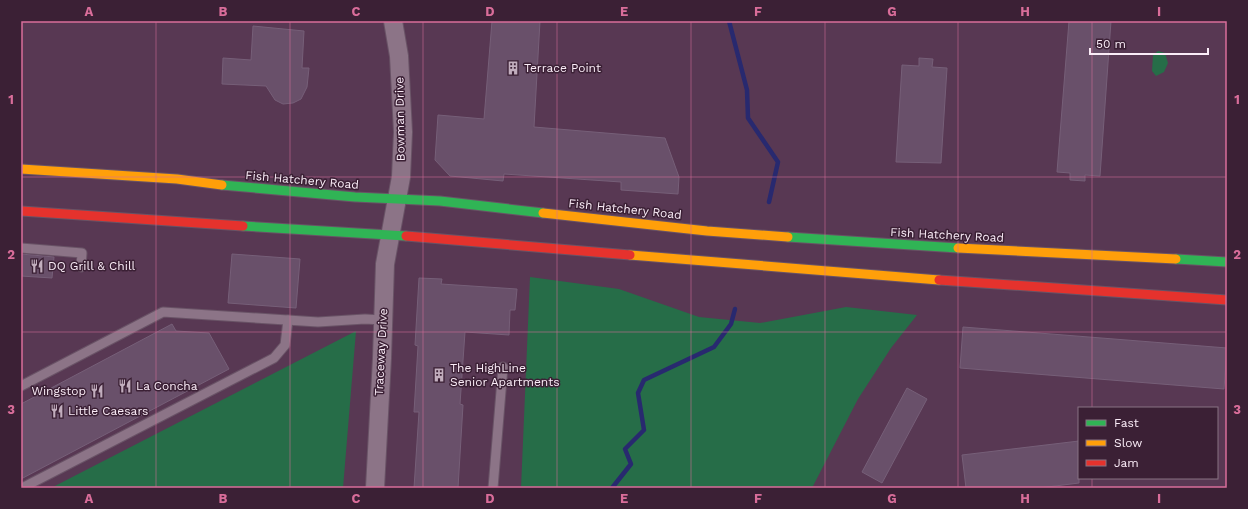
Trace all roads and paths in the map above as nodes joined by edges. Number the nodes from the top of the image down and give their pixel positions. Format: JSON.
{"nodes":[{"id":1,"x":393,"y":21,"type":"edge"},
{"id":2,"x":21,"y":169,"type":"edge"},
{"id":3,"x":53,"y":172,"type":"junction"},
{"id":4,"x":21,"y":176,"type":"edge"},
{"id":5,"x":396,"y":199,"type":"junction"},
{"id":6,"x":21,"y":211,"type":"edge"},
{"id":7,"x":393,"y":217,"type":"joint"},
{"id":8,"x":390,"y":236,"type":"junction"},
{"id":9,"x":21,"y":248,"type":"edge"},
{"id":10,"x":1227,"y":262,"type":"edge"},
{"id":11,"x":81,"y":267,"type":"dead end"},
{"id":12,"x":1227,"y":300,"type":"edge"},
{"id":13,"x":288,"y":320,"type":"junction"},
{"id":14,"x":382,"y":320,"type":"junction"},
{"id":15,"x":503,"y":367,"type":"dead end"},
{"id":16,"x":21,"y":386,"type":"edge"},
{"id":17,"x":22,"y":488,"type":"edge"},
{"id":18,"x":375,"y":488,"type":"edge"},
{"id":19,"x":493,"y":488,"type":"edge"}],
"edges":[{"from":1,"to":5,"type":"street","name":"Bowman Drive"},
{"from":2,"to":3,"type":"main road","name":"Fish Hatchery Road"},
{"from":3,"to":4,"type":"main road"},
{"from":3,"to":5,"type":"main road","name":"Fish Hatchery Road"},
{"from":5,"to":7,"type":"street","name":"Bowman Drive"},
{"from":5,"to":10,"type":"main road","name":"Fish Hatchery Road"},
{"from":6,"to":8,"type":"main road"},
{"from":7,"to":8,"type":"street","name":"Traceway Drive"},
{"from":8,"to":12,"type":"main road"},
{"from":8,"to":14,"type":"street","name":"Traceway Drive"},
{"from":9,"to":11,"type":"lane"},
{"from":13,"to":14,"type":"lane"},
{"from":13,"to":16,"type":"lane"},
{"from":13,"to":17,"type":"lane"},
{"from":14,"to":18,"type":"street","name":"Traceway Drive"},
{"from":15,"to":19,"type":"lane"}]}
